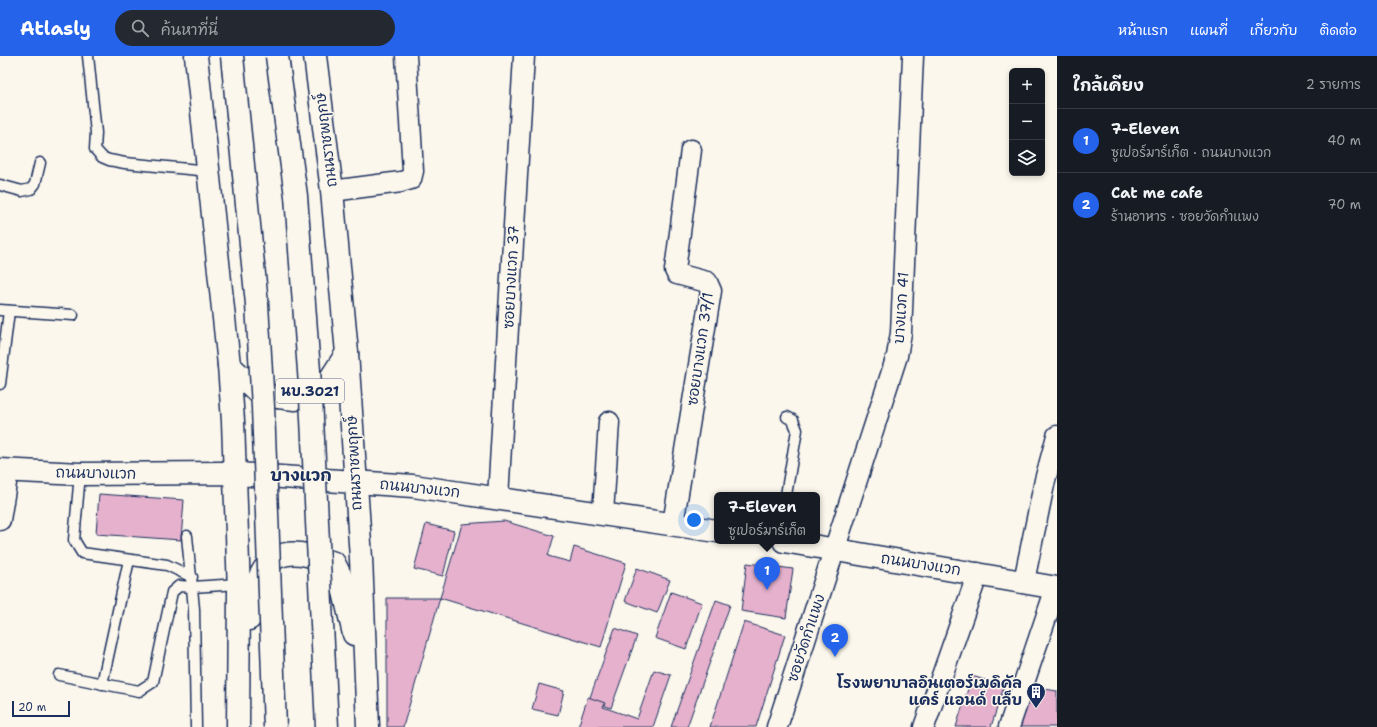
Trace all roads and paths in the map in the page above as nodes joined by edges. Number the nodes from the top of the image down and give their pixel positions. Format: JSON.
{"nodes":[{"id":1,"x":88,"y":56,"type":"edge"},
{"id":2,"x":196,"y":56,"type":"edge"},
{"id":3,"x":232,"y":56,"type":"edge"},
{"id":4,"x":277,"y":56,"type":"edge"},
{"id":5,"x":315,"y":56,"type":"edge"},
{"id":6,"x":406,"y":56,"type":"edge"},
{"id":7,"x":524,"y":56,"type":"edge"},
{"id":8,"x":913,"y":56,"type":"edge"},
{"id":9,"x":691,"y":150,"type":"dead end"},
{"id":10,"x":40,"y":163,"type":"dead end"},
{"id":11,"x":209,"y":170,"type":"junction"},
{"id":12,"x":0,"y":185,"type":"edge"},
{"id":13,"x":332,"y":191,"type":"junction"},
{"id":14,"x":4,"y":311,"type":"edge"},
{"id":15,"x":73,"y":315,"type":"dead end"},
{"id":16,"x":347,"y":353,"type":"junction"},
{"id":17,"x":229,"y":365,"type":"junction"},
{"id":18,"x":0,"y":384,"type":"edge"},
{"id":19,"x":787,"y":418,"type":"dead end"},
{"id":20,"x":609,"y":422,"type":"dead end"},
{"id":21,"x":1057,"y":436,"type":"edge"},
{"id":22,"x":4,"y":471,"type":"edge"},
{"id":23,"x":80,"y":474,"type":"junction"},
{"id":24,"x":236,"y":474,"type":"junction"},
{"id":25,"x":355,"y":482,"type":"junction"},
{"id":26,"x":787,"y":492,"type":"edge"},
{"id":27,"x":498,"y":498,"type":"junction"},
{"id":28,"x":602,"y":513,"type":"junction"},
{"id":29,"x":0,"y":520,"type":"edge"},
{"id":30,"x":673,"y":524,"type":"junction"},
{"id":31,"x":714,"y":531,"type":"edge"},
{"id":32,"x":187,"y":536,"type":"dead end"},
{"id":33,"x":803,"y":544,"type":"edge"},
{"id":34,"x":834,"y":549,"type":"junction"},
{"id":35,"x":129,"y":560,"type":"junction"},
{"id":36,"x":978,"y":573,"type":"junction"},
{"id":37,"x":1024,"y":581,"type":"junction"},
{"id":38,"x":192,"y":582,"type":"junction"},
{"id":39,"x":239,"y":584,"type":"junction"},
{"id":40,"x":1057,"y":588,"type":"edge"},
{"id":41,"x":59,"y":675,"type":"dead end"},
{"id":42,"x":102,"y":684,"type":"junction"},
{"id":43,"x":238,"y":686,"type":"junction"},
{"id":44,"x":366,"y":687,"type":"junction"},
{"id":45,"x":196,"y":727,"type":"edge"},
{"id":46,"x":238,"y":727,"type":"edge"},
{"id":47,"x":275,"y":727,"type":"edge"},
{"id":48,"x":327,"y":727,"type":"edge"},
{"id":49,"x":368,"y":727,"type":"edge"},
{"id":50,"x":777,"y":727,"type":"edge"},
{"id":51,"x":924,"y":727,"type":"edge"},
{"id":52,"x":1009,"y":727,"type":"edge"}],
"edges":[{"from":1,"to":11,"type":"lane"},
{"from":2,"to":11,"type":"main road"},
{"from":3,"to":47,"type":"main road","number":"นบ.3021","bridge":true},
{"from":4,"to":48,"type":"main road","number":"นบ.3021","bridge":true},
{"from":5,"to":13,"type":"main road","name":"ถนนราชพฤกษ์","number":"นบ.3021"},
{"from":6,"to":13,"type":"street"},
{"from":7,"to":27,"type":"street","name":"ซอยบางแวก 37"},
{"from":8,"to":34,"type":"street","name":"บางแวก 41"},
{"from":9,"to":30,"type":"street","name":"ซอยบางแวก 37/1"},
{"from":10,"to":12,"type":"lane"},
{"from":11,"to":17,"type":"main road"},
{"from":13,"to":16,"type":"main road","name":"ถนนราชพฤกษ์","number":"นบ.3021"},
{"from":14,"to":15,"type":"lane"},
{"from":14,"to":18,"type":"lane"},
{"from":16,"to":17,"type":"main road"},
{"from":16,"to":25,"type":"main road","name":"ถนนราชพฤกษ์","number":"นบ.3021"},
{"from":17,"to":24,"type":"main road"},
{"from":19,"to":26,"type":"lane"},
{"from":20,"to":28,"type":"street"},
{"from":21,"to":37,"type":"street"},
{"from":22,"to":23,"type":"main road","name":"ถนนบางแวก"},
{"from":22,"to":29,"type":"street"},
{"from":23,"to":24,"type":"main road","name":"ถนนบางแวก"},
{"from":23,"to":35,"type":"lane"},
{"from":24,"to":25,"type":"main road","name":"ถนนบางแวก"},
{"from":24,"to":39,"type":"main road"},
{"from":25,"to":27,"type":"main road","name":"ถนนบางแวก"},
{"from":25,"to":44,"type":"main road","name":"ถนนราชพฤกษ์","number":"นบ.3021"},
{"from":27,"to":28,"type":"main road","name":"ถนนบางแวก"},
{"from":28,"to":30,"type":"main road","name":"ถนนบางแวก"},
{"from":30,"to":31,"type":"main road","name":"ถนนบางแวก"},
{"from":32,"to":38,"type":"lane"},
{"from":33,"to":34,"type":"main road","name":"ถนนบางแวก"},
{"from":34,"to":36,"type":"main road","name":"ถนนบางแวก"},
{"from":34,"to":50,"type":"street","name":"ซอยวัดกำแพง"},
{"from":35,"to":38,"type":"lane"},
{"from":35,"to":42,"type":"lane"},
{"from":36,"to":37,"type":"main road","name":"ถนนบางแวก"},
{"from":36,"to":51,"type":"street"},
{"from":37,"to":40,"type":"main road","name":"ถนนบางแวก"},
{"from":38,"to":39,"type":"lane"},
{"from":38,"to":42,"type":"lane"},
{"from":38,"to":45,"type":"lane"},
{"from":39,"to":43,"type":"main road"},
{"from":40,"to":52,"type":"street"},
{"from":41,"to":42,"type":"lane"},
{"from":43,"to":44,"type":"main road"},
{"from":43,"to":46,"type":"main road"},
{"from":44,"to":49,"type":"main road","name":"ถนนราชพฤกษ์","number":"นบ.3021"}]}
